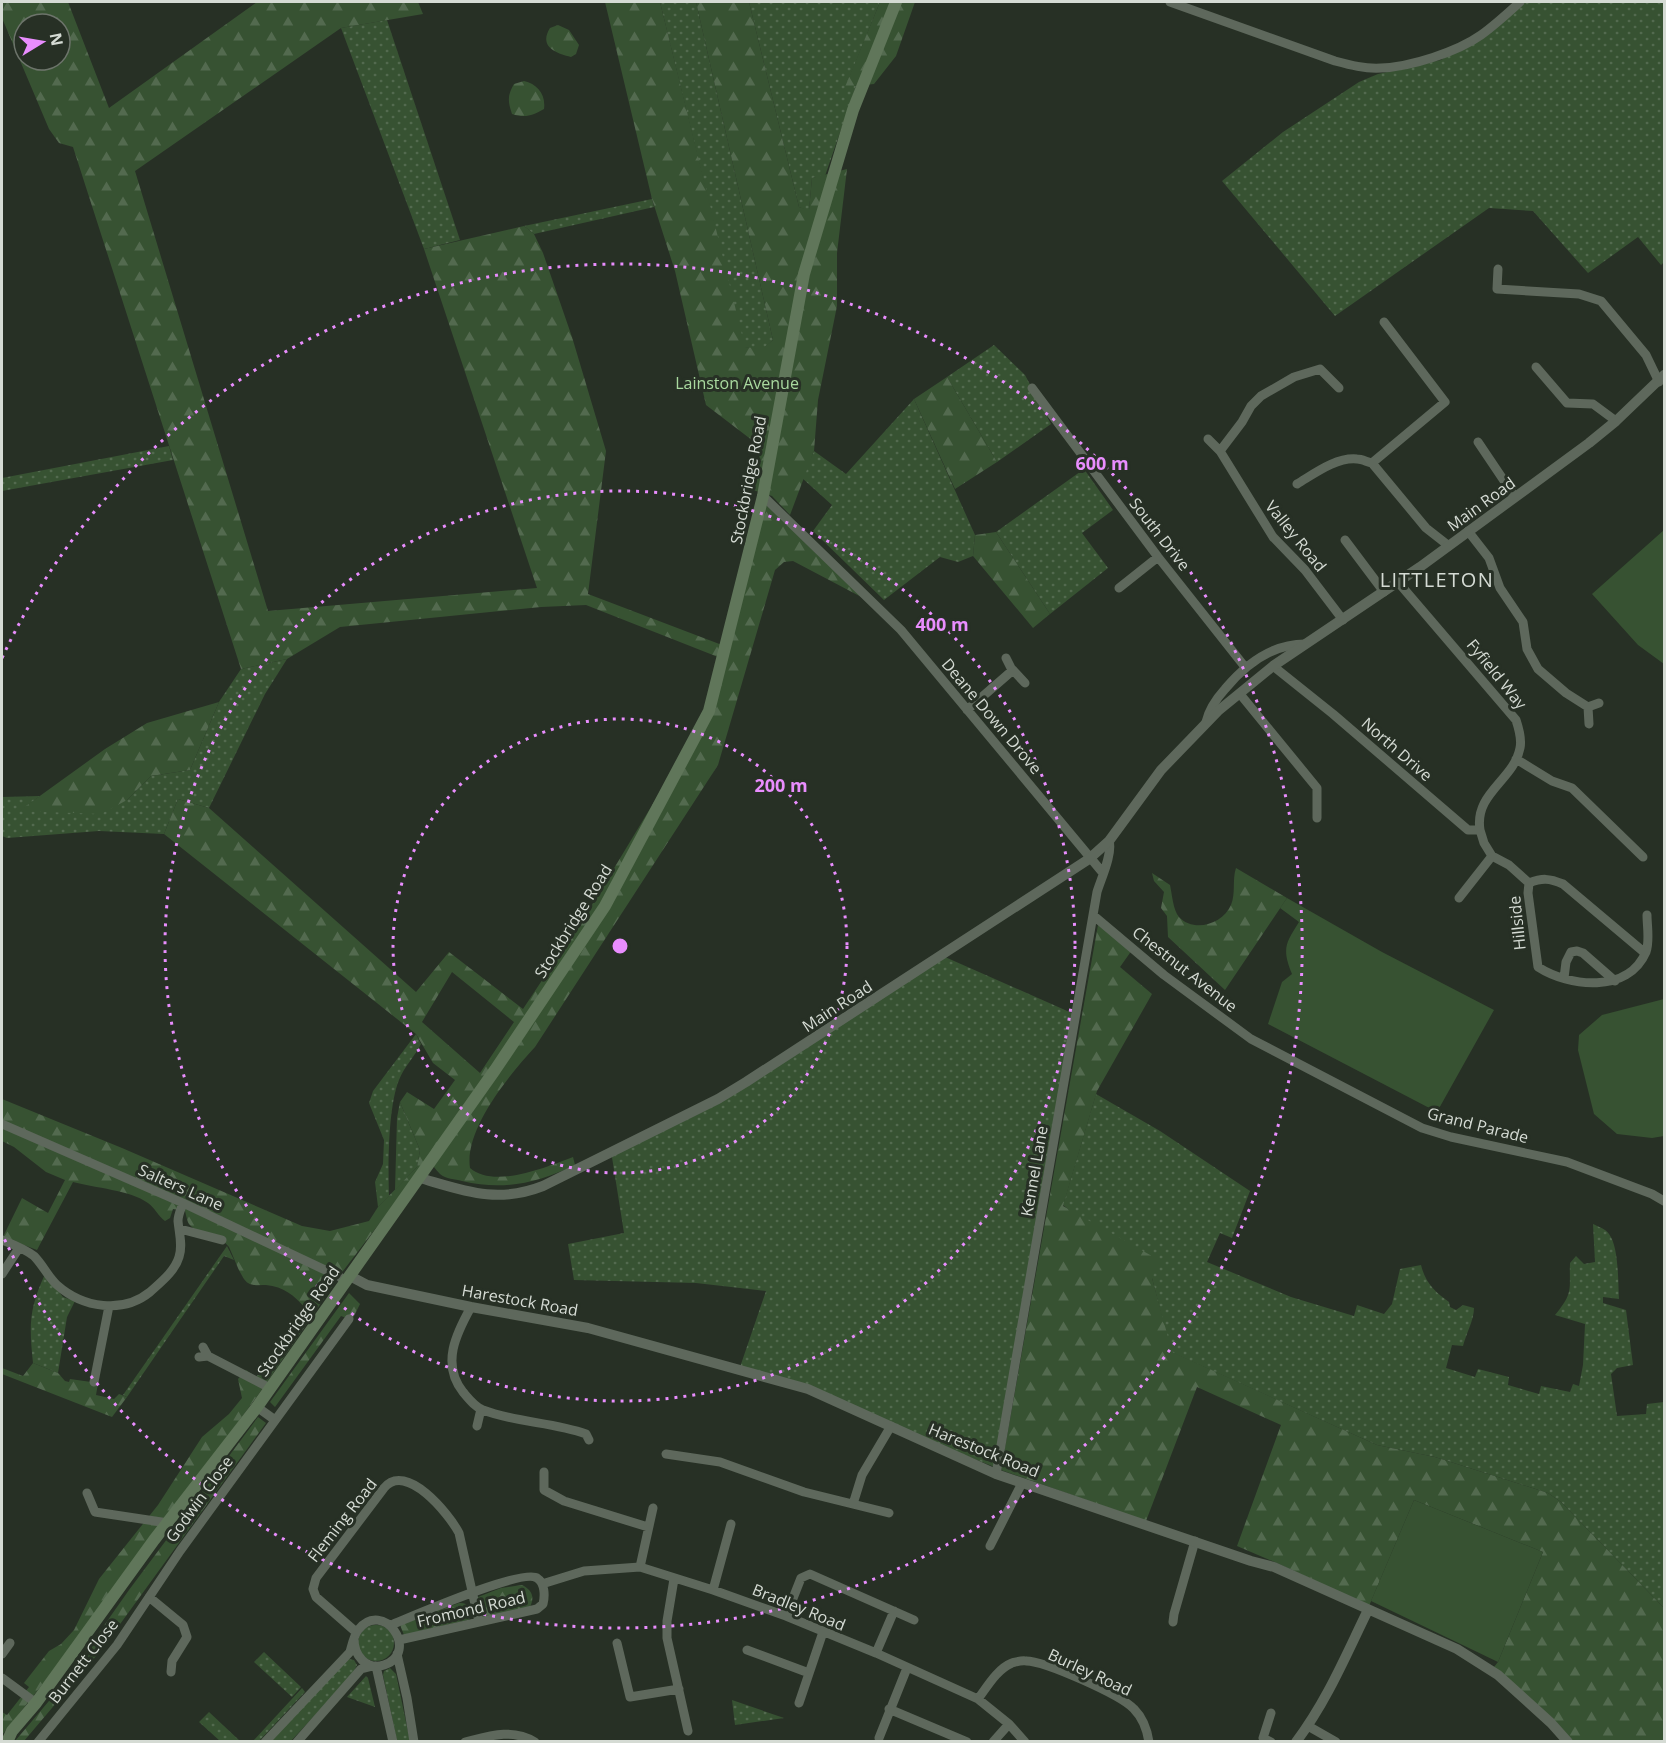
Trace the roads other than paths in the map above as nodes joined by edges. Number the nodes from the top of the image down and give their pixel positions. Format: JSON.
{"nodes":[{"id":1,"x":896,"y":2,"type":"edge"},
{"id":2,"x":1170,"y":2,"type":"edge"},
{"id":3,"x":1520,"y":2,"type":"edge"},
{"id":4,"x":1498,"y":269,"type":"dead end"},
{"id":5,"x":1384,"y":322,"type":"dead end"},
{"id":6,"x":1536,"y":367,"type":"dead end"},
{"id":7,"x":1662,"y":378,"type":"edge"},
{"id":8,"x":1032,"y":388,"type":"dead end"},
{"id":9,"x":1339,"y":388,"type":"dead end"},
{"id":10,"x":1616,"y":421,"type":"junction"},
{"id":11,"x":1208,"y":439,"type":"dead end"},
{"id":12,"x":1478,"y":442,"type":"dead end"},
{"id":13,"x":1220,"y":451,"type":"junction"},
{"id":14,"x":1372,"y":463,"type":"junction"},
{"id":15,"x":1297,"y":484,"type":"dead end"},
{"id":16,"x":763,"y":496,"type":"junction"},
{"id":17,"x":1515,"y":497,"type":"junction"},
{"id":18,"x":1468,"y":531,"type":"junction"},
{"id":19,"x":1346,"y":540,"type":"dead end"},
{"id":20,"x":1449,"y":546,"type":"junction"},
{"id":21,"x":1158,"y":557,"type":"junction"},
{"id":22,"x":1398,"y":582,"type":"junction"},
{"id":23,"x":1119,"y":588,"type":"dead end"},
{"id":24,"x":1384,"y":592,"type":"junction"},
{"id":25,"x":1343,"y":620,"type":"junction"},
{"id":26,"x":1305,"y":644,"type":"junction"},
{"id":27,"x":1006,"y":658,"type":"dead end"},
{"id":28,"x":1273,"y":666,"type":"junction"},
{"id":29,"x":1245,"y":667,"type":"junction"},
{"id":30,"x":1013,"y":670,"type":"junction"},
{"id":31,"x":1025,"y":683,"type":"dead end"},
{"id":32,"x":1240,"y":694,"type":"junction"},
{"id":33,"x":1599,"y":703,"type":"dead end"},
{"id":34,"x":1588,"y":707,"type":"junction"},
{"id":35,"x":967,"y":710,"type":"junction"},
{"id":36,"x":1206,"y":722,"type":"junction"},
{"id":37,"x":1589,"y":724,"type":"dead end"},
{"id":38,"x":1516,"y":759,"type":"junction"},
{"id":39,"x":1317,"y":818,"type":"dead end"},
{"id":40,"x":1480,"y":830,"type":"junction"},
{"id":41,"x":1109,"y":841,"type":"junction"},
{"id":42,"x":1492,"y":856,"type":"junction"},
{"id":43,"x":1643,"y":857,"type":"dead end"},
{"id":44,"x":1089,"y":859,"type":"junction"},
{"id":45,"x":1103,"y":873,"type":"junction"},
{"id":46,"x":1528,"y":883,"type":"junction"},
{"id":47,"x":1459,"y":898,"type":"dead end"},
{"id":48,"x":1647,"y":915,"type":"dead end"},
{"id":49,"x":1094,"y":916,"type":"junction"},
{"id":50,"x":1645,"y":953,"type":"junction"},
{"id":51,"x":1564,"y":978,"type":"junction"},
{"id":52,"x":1615,"y":981,"type":"junction"},
{"id":53,"x":1259,"y":1044,"type":"joint"},
{"id":54,"x":2,"y":1124,"type":"edge"},
{"id":55,"x":420,"y":1178,"type":"junction"},
{"id":56,"x":1665,"y":1201,"type":"edge"},
{"id":57,"x":183,"y":1203,"type":"junction"},
{"id":58,"x":180,"y":1229,"type":"junction"},
{"id":59,"x":2,"y":1240,"type":"edge"},
{"id":60,"x":222,"y":1240,"type":"dead end"},
{"id":61,"x":19,"y":1248,"type":"junction"},
{"id":62,"x":2,"y":1274,"type":"edge"},
{"id":63,"x":348,"y":1279,"type":"junction"},
{"id":64,"x":108,"y":1306,"type":"junction"},
{"id":65,"x":471,"y":1307,"type":"junction"},
{"id":66,"x":344,"y":1321,"type":"dead end"},
{"id":67,"x":203,"y":1347,"type":"dead end"},
{"id":68,"x":94,"y":1382,"type":"dead end"},
{"id":69,"x":270,"y":1388,"type":"junction"},
{"id":70,"x":257,"y":1407,"type":"junction"},
{"id":71,"x":482,"y":1409,"type":"junction"},
{"id":72,"x":275,"y":1420,"type":"junction"},
{"id":73,"x":477,"y":1426,"type":"dead end"},
{"id":74,"x":891,"y":1426,"type":"junction"},
{"id":75,"x":589,"y":1440,"type":"dead end"},
{"id":76,"x":666,"y":1454,"type":"dead end"},
{"id":77,"x":720,"y":1462,"type":"junction"},
{"id":78,"x":544,"y":1472,"type":"dead end"},
{"id":79,"x":715,"y":1472,"type":"dead end"},
{"id":80,"x":996,"y":1474,"type":"junction"},
{"id":81,"x":1022,"y":1483,"type":"junction"},
{"id":82,"x":87,"y":1493,"type":"dead end"},
{"id":83,"x":854,"y":1504,"type":"junction"},
{"id":84,"x":653,"y":1508,"type":"dead end"},
{"id":85,"x":884,"y":1509,"type":"dead end"},
{"id":86,"x":168,"y":1522,"type":"junction"},
{"id":87,"x":731,"y":1524,"type":"dead end"},
{"id":88,"x":648,"y":1527,"type":"junction"},
{"id":89,"x":1195,"y":1541,"type":"junction"},
{"id":90,"x":990,"y":1546,"type":"dead end"},
{"id":91,"x":640,"y":1567,"type":"junction"},
{"id":92,"x":675,"y":1578,"type":"junction"},
{"id":93,"x":542,"y":1584,"type":"junction"},
{"id":94,"x":713,"y":1590,"type":"junction"},
{"id":95,"x":473,"y":1592,"type":"junction"},
{"id":96,"x":148,"y":1597,"type":"junction"},
{"id":97,"x":1368,"y":1610,"type":"junction"},
{"id":98,"x":894,"y":1611,"type":"junction"},
{"id":99,"x":786,"y":1616,"type":"junction"},
{"id":100,"x":1171,"y":1616,"type":"dead end"},
{"id":101,"x":914,"y":1620,"type":"dead end"},
{"id":102,"x":480,"y":1623,"type":"junction"},
{"id":103,"x":391,"y":1625,"type":"junction"},
{"id":104,"x":823,"y":1632,"type":"junction"},
{"id":105,"x":355,"y":1636,"type":"junction"},
{"id":106,"x":399,"y":1640,"type":"junction"},
{"id":107,"x":9,"y":1643,"type":"dead end"},
{"id":108,"x":617,"y":1643,"type":"dead end"},
{"id":109,"x":747,"y":1650,"type":"dead end"},
{"id":110,"x":876,"y":1653,"type":"junction"},
{"id":111,"x":2,"y":1654,"type":"edge"},
{"id":112,"x":397,"y":1654,"type":"junction"},
{"id":113,"x":375,"y":1666,"type":"junction"},
{"id":114,"x":907,"y":1668,"type":"junction"},
{"id":115,"x":171,"y":1672,"type":"dead end"},
{"id":116,"x":809,"y":1673,"type":"junction"},
{"id":117,"x":2,"y":1678,"type":"edge"},
{"id":118,"x":679,"y":1689,"type":"junction"},
{"id":119,"x":978,"y":1699,"type":"junction"},
{"id":120,"x":36,"y":1703,"type":"junction"},
{"id":121,"x":799,"y":1703,"type":"dead end"},
{"id":122,"x":890,"y":1709,"type":"junction"},
{"id":123,"x":1271,"y":1713,"type":"dead end"},
{"id":124,"x":1009,"y":1724,"type":"junction"},
{"id":125,"x":1308,"y":1726,"type":"junction"},
{"id":126,"x":688,"y":1731,"type":"dead end"},
{"id":127,"x":7,"y":1737,"type":"edge"},
{"id":128,"x":879,"y":1738,"type":"dead end"},
{"id":129,"x":38,"y":1742,"type":"edge"},
{"id":130,"x":265,"y":1742,"type":"edge"},
{"id":131,"x":297,"y":1742,"type":"edge"},
{"id":132,"x":393,"y":1742,"type":"edge"},
{"id":133,"x":414,"y":1742,"type":"edge"},
{"id":134,"x":465,"y":1742,"type":"edge"},
{"id":135,"x":535,"y":1742,"type":"edge"},
{"id":136,"x":967,"y":1742,"type":"edge"},
{"id":137,"x":993,"y":1742,"type":"edge"},
{"id":138,"x":1024,"y":1742,"type":"edge"},
{"id":139,"x":1149,"y":1742,"type":"edge"},
{"id":140,"x":1271,"y":1742,"type":"edge"},
{"id":141,"x":1296,"y":1742,"type":"edge"},
{"id":142,"x":1336,"y":1742,"type":"edge"},
{"id":143,"x":1568,"y":1742,"type":"edge"}],
"edges":[{"from":1,"to":16,"type":"main road","name":"Stockbridge Road"},
{"from":2,"to":3,"type":"street"},
{"from":4,"to":7,"type":"street"},
{"from":5,"to":14,"type":"street"},
{"from":6,"to":10,"type":"street"},
{"from":7,"to":10,"type":"street","name":"Main Road"},
{"from":8,"to":21,"type":"street","name":"South Drive"},
{"from":9,"to":13,"type":"street"},
{"from":10,"to":17,"type":"street","name":"Main Road"},
{"from":11,"to":13,"type":"street","name":"Valley Road"},
{"from":12,"to":17,"type":"street"},
{"from":13,"to":25,"type":"street","name":"Valley Road"},
{"from":14,"to":15,"type":"street"},
{"from":14,"to":20,"type":"street"},
{"from":16,"to":35,"type":"street","name":"Deane Down Drove"},
{"from":16,"to":55,"type":"main road","name":"Stockbridge Road"},
{"from":17,"to":18,"type":"street","name":"Main Road"},
{"from":18,"to":20,"type":"street","name":"Main Road"},
{"from":18,"to":34,"type":"street"},
{"from":19,"to":24,"type":"street"},
{"from":20,"to":22,"type":"street","name":"Main Road"},
{"from":21,"to":23,"type":"street"},
{"from":21,"to":29,"type":"street","name":"South Drive"},
{"from":22,"to":24,"type":"street","name":"Main Road"},
{"from":22,"to":38,"type":"street","name":"Fyfield Way"},
{"from":24,"to":25,"type":"street","name":"Main Road"},
{"from":25,"to":26,"type":"street","name":"Main Road"},
{"from":26,"to":28,"type":"street","name":"Main Road"},
{"from":26,"to":29,"type":"street","name":"Main Road"},
{"from":27,"to":30,"type":"street"},
{"from":28,"to":32,"type":"street","name":"Main Road"},
{"from":28,"to":40,"type":"street","name":"North Drive"},
{"from":29,"to":36,"type":"street","name":"Main Road"},
{"from":30,"to":31,"type":"street"},
{"from":30,"to":35,"type":"street"},
{"from":32,"to":36,"type":"street","name":"Main Road"},
{"from":32,"to":39,"type":"street"},
{"from":33,"to":34,"type":"street"},
{"from":34,"to":37,"type":"street"},
{"from":35,"to":44,"type":"street","name":"Deane Down Drove"},
{"from":36,"to":41,"type":"street","name":"Main Road"},
{"from":38,"to":40,"type":"street","name":"Fyfield Way"},
{"from":38,"to":43,"type":"street"},
{"from":40,"to":42,"type":"street"},
{"from":41,"to":44,"type":"street","name":"Main Road"},
{"from":41,"to":45,"type":"street","name":"Kennel Lane"},
{"from":42,"to":46,"type":"street"},
{"from":42,"to":47,"type":"street"},
{"from":44,"to":45,"type":"street"},
{"from":44,"to":55,"type":"street","name":"Main Road"},
{"from":45,"to":49,"type":"street","name":"Kennel Lane"},
{"from":46,"to":50,"type":"street"},
{"from":46,"to":51,"type":"street","name":"Hillside"},
{"from":48,"to":50,"type":"street"},
{"from":49,"to":53,"type":"street","name":"Chestnut Avenue"},
{"from":49,"to":80,"type":"street","name":"Kennel Lane"},
{"from":50,"to":52,"type":"street"},
{"from":51,"to":52,"type":"street"},
{"from":51,"to":52,"type":"street"},
{"from":53,"to":56,"type":"street","name":"Grand Parade"},
{"from":54,"to":57,"type":"street","name":"Salters Lane"},
{"from":55,"to":63,"type":"main road","name":"Stockbridge Road"},
{"from":57,"to":58,"type":"street"},
{"from":57,"to":63,"type":"street","name":"Salters Lane"},
{"from":58,"to":60,"type":"street"},
{"from":58,"to":64,"type":"street"},
{"from":59,"to":61,"type":"street"},
{"from":61,"to":62,"type":"street"},
{"from":61,"to":64,"type":"street"},
{"from":63,"to":65,"type":"street","name":"Harestock Road"},
{"from":63,"to":69,"type":"main road","name":"Stockbridge Road"},
{"from":64,"to":68,"type":"street"},
{"from":65,"to":71,"type":"street"},
{"from":65,"to":74,"type":"street","name":"Harestock Road"},
{"from":66,"to":72,"type":"street","name":"Godwin Close"},
{"from":67,"to":69,"type":"street"},
{"from":69,"to":70,"type":"main road","name":"Stockbridge Road"},
{"from":70,"to":72,"type":"street"},
{"from":70,"to":86,"type":"main road","name":"Stockbridge Road"},
{"from":71,"to":73,"type":"street"},
{"from":71,"to":75,"type":"street"},
{"from":72,"to":96,"type":"street","name":"Godwin Close"},
{"from":74,"to":80,"type":"street","name":"Harestock Road"},
{"from":74,"to":83,"type":"street"},
{"from":76,"to":77,"type":"street"},
{"from":77,"to":79,"type":"street"},
{"from":77,"to":83,"type":"street"},
{"from":78,"to":88,"type":"street"},
{"from":80,"to":81,"type":"street","name":"Harestock Road"},
{"from":81,"to":89,"type":"street","name":"Harestock Road"},
{"from":81,"to":90,"type":"street"},
{"from":82,"to":86,"type":"street"},
{"from":83,"to":85,"type":"street"},
{"from":84,"to":88,"type":"street"},
{"from":86,"to":120,"type":"main road","name":"Stockbridge Road"},
{"from":87,"to":94,"type":"street"},
{"from":88,"to":91,"type":"street"},
{"from":89,"to":97,"type":"street","name":"Harestock Road"},
{"from":89,"to":100,"type":"street"},
{"from":91,"to":92,"type":"street","name":"Bradley Road"},
{"from":91,"to":93,"type":"street","name":"Bradley Road"},
{"from":92,"to":94,"type":"street","name":"Bradley Road"},
{"from":92,"to":118,"type":"street"},
{"from":93,"to":95,"type":"street","name":"Fromond Road"},
{"from":93,"to":102,"type":"street","name":"Fromond Road"},
{"from":94,"to":99,"type":"street","name":"Bradley Road"},
{"from":95,"to":102,"type":"street","name":"Fleming Road"},
{"from":95,"to":103,"type":"street","name":"Fromond Road"},
{"from":95,"to":105,"type":"street","name":"Fleming Road"},
{"from":96,"to":115,"type":"street"},
{"from":96,"to":129,"type":"street","name":"Burnett Close"},
{"from":97,"to":125,"type":"street"},
{"from":97,"to":143,"type":"street","name":"Harestock Road"},
{"from":98,"to":99,"type":"street"},
{"from":98,"to":101,"type":"street"},
{"from":98,"to":110,"type":"street"},
{"from":99,"to":104,"type":"street","name":"Bradley Road"},
{"from":102,"to":106,"type":"street","name":"Fromond Road"},
{"from":103,"to":105,"type":"street","name":"Fromond Road"},
{"from":103,"to":106,"type":"street","name":"Fromond Road"},
{"from":104,"to":110,"type":"street","name":"Bradley Road"},
{"from":104,"to":116,"type":"street"},
{"from":105,"to":113,"type":"street"},
{"from":105,"to":130,"type":"street"},
{"from":106,"to":112,"type":"street","name":"Fromond Road"},
{"from":107,"to":111,"type":"street"},
{"from":108,"to":118,"type":"street"},
{"from":109,"to":116,"type":"street"},
{"from":110,"to":114,"type":"street","name":"Bradley Road"},
{"from":112,"to":113,"type":"street"},
{"from":112,"to":133,"type":"street","name":"Fromond Road"},
{"from":113,"to":131,"type":"street"},
{"from":113,"to":132,"type":"street"},
{"from":114,"to":119,"type":"street","name":"Bradley Road"},
{"from":114,"to":122,"type":"street"},
{"from":116,"to":121,"type":"street"},
{"from":117,"to":120,"type":"street"},
{"from":118,"to":126,"type":"street"},
{"from":119,"to":124,"type":"street","name":"Bradley Road"},
{"from":119,"to":139,"type":"street","name":"Burley Road"},
{"from":120,"to":127,"type":"main road","name":"Stockbridge Road"},
{"from":122,"to":128,"type":"street"},
{"from":122,"to":136,"type":"street"},
{"from":123,"to":140,"type":"street"},
{"from":124,"to":137,"type":"street"},
{"from":124,"to":138,"type":"street","name":"Bradley Road"},
{"from":125,"to":141,"type":"street"},
{"from":125,"to":142,"type":"street"},
{"from":134,"to":135,"type":"street"}]}
